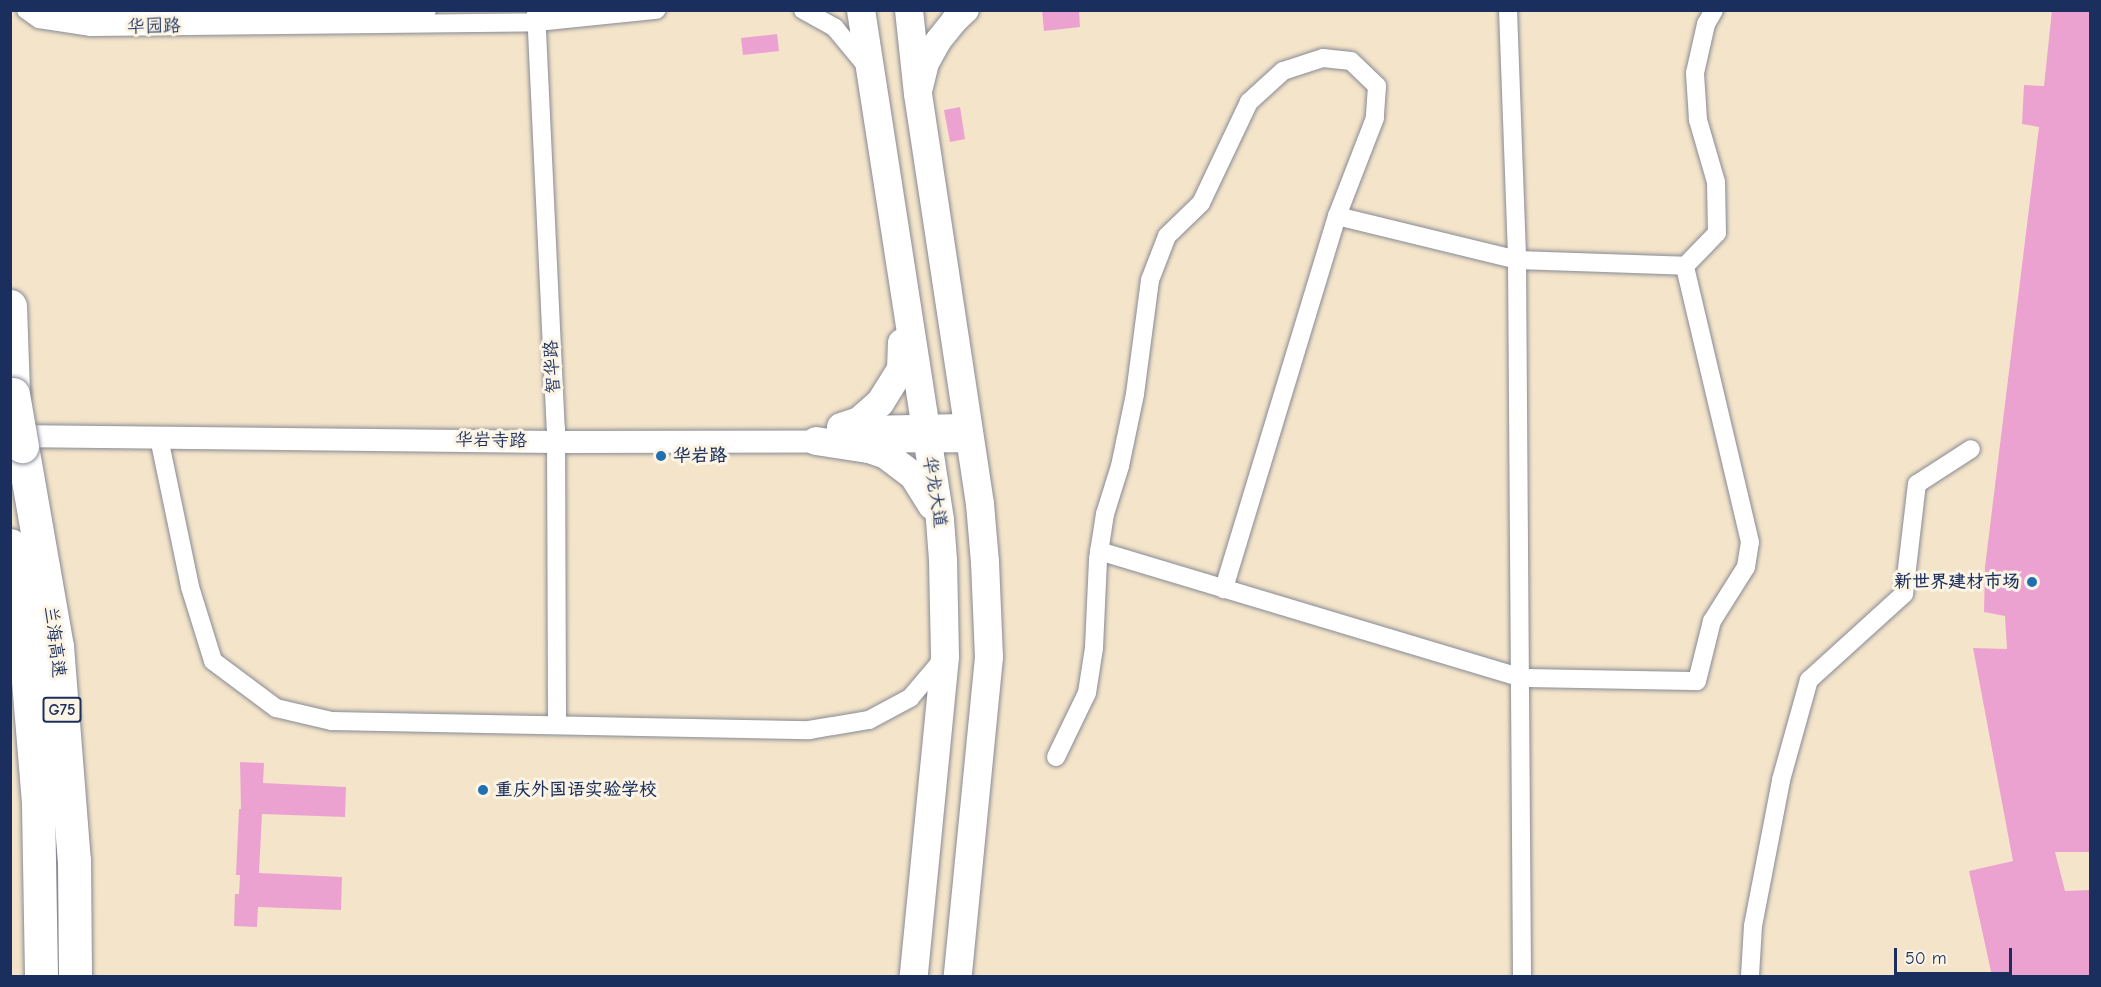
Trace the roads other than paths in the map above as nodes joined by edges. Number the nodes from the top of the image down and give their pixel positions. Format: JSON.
{"nodes":[{"id":1,"x":427,"y":10,"type":"edge"},
{"id":2,"x":656,"y":10,"type":"edge"},
{"id":3,"x":804,"y":10,"type":"edge"},
{"id":4,"x":861,"y":10,"type":"edge"},
{"id":5,"x":909,"y":10,"type":"edge"},
{"id":6,"x":966,"y":10,"type":"edge"},
{"id":7,"x":1508,"y":10,"type":"edge"},
{"id":8,"x":1714,"y":10,"type":"edge"},
{"id":9,"x":33,"y":15,"type":"edge"},
{"id":10,"x":536,"y":16,"type":"edge"},
{"id":11,"x":870,"y":72,"type":"junction"},
{"id":12,"x":918,"y":94,"type":"junction"},
{"id":13,"x":1337,"y":216,"type":"junction"},
{"id":14,"x":1516,"y":260,"type":"junction"},
{"id":15,"x":901,"y":262,"type":"junction"},
{"id":16,"x":1684,"y":266,"type":"junction"},
{"id":17,"x":10,"y":306,"type":"edge"},
{"id":18,"x":13,"y":416,"type":"edge"},
{"id":19,"x":841,"y":427,"type":"junction"},
{"id":20,"x":925,"y":433,"type":"junction"},
{"id":21,"x":970,"y":433,"type":"junction"},
{"id":22,"x":557,"y":435,"type":"junction"},
{"id":23,"x":159,"y":438,"type":"junction"},
{"id":24,"x":816,"y":441,"type":"junction"},
{"id":25,"x":1971,"y":449,"type":"dead end"},
{"id":26,"x":940,"y":520,"type":"junction"},
{"id":27,"x":10,"y":545,"type":"edge"},
{"id":28,"x":1099,"y":551,"type":"junction"},
{"id":29,"x":1224,"y":589,"type":"junction"},
{"id":30,"x":945,"y":657,"type":"junction"},
{"id":31,"x":1521,"y":678,"type":"junction"},
{"id":32,"x":557,"y":724,"type":"junction"},
{"id":33,"x":1056,"y":758,"type":"dead end"},
{"id":34,"x":41,"y":976,"type":"edge"},
{"id":35,"x":75,"y":976,"type":"edge"},
{"id":36,"x":914,"y":976,"type":"edge"},
{"id":37,"x":958,"y":976,"type":"edge"},
{"id":38,"x":1522,"y":976,"type":"edge"},
{"id":39,"x":1750,"y":976,"type":"edge"}],
"edges":[{"from":1,"to":9,"type":"street","name":"华园路"},
{"from":2,"to":10,"type":"street","name":"华园路"},
{"from":3,"to":11,"type":"street"},
{"from":4,"to":11,"type":"main road","name":"华龙大道"},
{"from":5,"to":12,"type":"main road"},
{"from":6,"to":12,"type":"main road"},
{"from":7,"to":14,"type":"street"},
{"from":8,"to":16,"type":"street"},
{"from":9,"to":10,"type":"street","name":"华园路"},
{"from":10,"to":22,"type":"street","name":"智华路"},
{"from":11,"to":15,"type":"main road","name":"华龙大道"},
{"from":12,"to":21,"type":"main road"},
{"from":13,"to":14,"type":"street"},
{"from":13,"to":28,"type":"street"},
{"from":13,"to":29,"type":"street"},
{"from":14,"to":16,"type":"street"},
{"from":14,"to":31,"type":"street"},
{"from":15,"to":19,"type":"main road"},
{"from":15,"to":20,"type":"main road","name":"华龙大道"},
{"from":16,"to":31,"type":"street"},
{"from":17,"to":18,"type":"highway","name":"兰海高速"},
{"from":18,"to":22,"type":"street","name":"华岩寺路"},
{"from":18,"to":23,"type":"street","name":"华岩寺路"},
{"from":18,"to":35,"type":"highway","name":"兰海高速","number":"G75"},
{"from":19,"to":20,"type":"street","name":"华岩寺路"},
{"from":19,"to":22,"type":"street","name":"华岩寺路"},
{"from":20,"to":21,"type":"street","name":"华岩寺路"},
{"from":20,"to":24,"type":"street","name":"华岩寺路"},
{"from":20,"to":26,"type":"main road","name":"华龙大道"},
{"from":21,"to":37,"type":"main road"},
{"from":22,"to":23,"type":"street","name":"华岩寺路"},
{"from":22,"to":24,"type":"street","name":"华岩寺路"},
{"from":22,"to":32,"type":"street","name":"智华路"},
{"from":23,"to":32,"type":"street"},
{"from":24,"to":26,"type":"main road"},
{"from":25,"to":39,"type":"street"},
{"from":26,"to":30,"type":"main road","name":"华龙大道"},
{"from":27,"to":34,"type":"highway","name":"兰海高速","number":"G75"},
{"from":28,"to":29,"type":"street"},
{"from":28,"to":33,"type":"street"},
{"from":29,"to":31,"type":"street"},
{"from":30,"to":32,"type":"street"},
{"from":30,"to":36,"type":"main road","name":"华龙大道"},
{"from":31,"to":38,"type":"street"}]}
